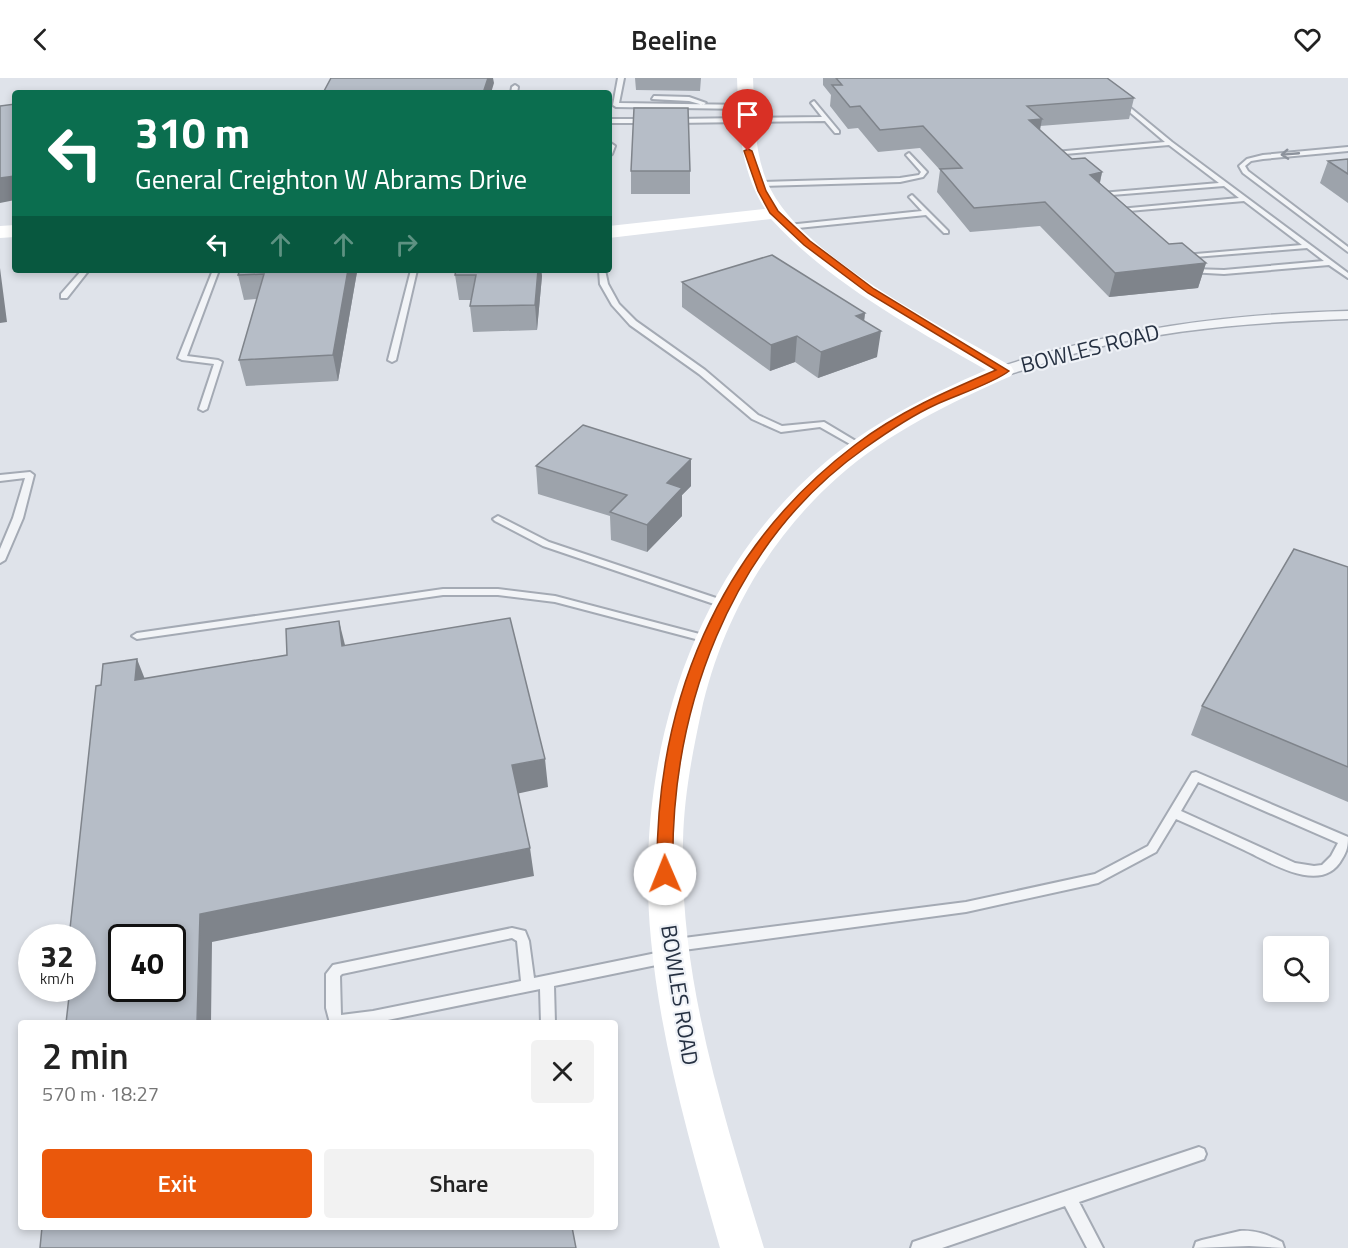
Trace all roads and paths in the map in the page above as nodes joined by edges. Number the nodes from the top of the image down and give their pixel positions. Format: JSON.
{"nodes":[{"id":1,"x":621,"y":78,"type":"edge"},
{"id":2,"x":745,"y":78,"type":"edge"},
{"id":3,"x":1118,"y":99,"type":"edge"},
{"id":4,"x":814,"y":103,"type":"dead end"},
{"id":5,"x":746,"y":115,"type":"junction"},
{"id":6,"x":826,"y":119,"type":"junction"},
{"id":7,"x":612,"y":121,"type":"edge"},
{"id":8,"x":655,"y":121,"type":"edge"},
{"id":9,"x":666,"y":121,"type":"edge"},
{"id":10,"x":837,"y":132,"type":"dead end"},
{"id":11,"x":1170,"y":142,"type":"junction"},
{"id":12,"x":1348,"y":149,"type":"edge"},
{"id":13,"x":1055,"y":154,"type":"edge"},
{"id":14,"x":909,"y":155,"type":"dead end"},
{"id":15,"x":759,"y":184,"type":"junction"},
{"id":16,"x":1226,"y":184,"type":"junction"},
{"id":17,"x":1101,"y":195,"type":"edge"},
{"id":18,"x":912,"y":197,"type":"dead end"},
{"id":19,"x":1246,"y":199,"type":"junction"},
{"id":20,"x":1119,"y":211,"type":"edge"},
{"id":21,"x":926,"y":213,"type":"junction"},
{"id":22,"x":781,"y":220,"type":"junction"},
{"id":23,"x":612,"y":232,"type":"edge"},
{"id":24,"x":946,"y":232,"type":"dead end"},
{"id":25,"x":1309,"y":246,"type":"junction"},
{"id":26,"x":1348,"y":250,"type":"edge"},
{"id":27,"x":1172,"y":258,"type":"edge"},
{"id":28,"x":1331,"y":263,"type":"junction"},
{"id":29,"x":1187,"y":271,"type":"edge"},
{"id":30,"x":83,"y":273,"type":"edge"},
{"id":31,"x":215,"y":273,"type":"edge"},
{"id":32,"x":413,"y":273,"type":"edge"},
{"id":33,"x":602,"y":273,"type":"edge"},
{"id":34,"x":1348,"y":276,"type":"edge"},
{"id":35,"x":64,"y":296,"type":"dead end"},
{"id":36,"x":1348,"y":315,"type":"edge"},
{"id":37,"x":392,"y":360,"type":"dead end"},
{"id":38,"x":1004,"y":371,"type":"junction"},
{"id":39,"x":203,"y":409,"type":"dead end"},
{"id":40,"x":860,"y":446,"type":"junction"},
{"id":41,"x":0,"y":478,"type":"edge"},
{"id":42,"x":498,"y":519,"type":"dead end"},
{"id":43,"x":0,"y":560,"type":"edge"},
{"id":44,"x":724,"y":604,"type":"junction"},
{"id":45,"x":137,"y":636,"type":"dead end"},
{"id":46,"x":707,"y":639,"type":"junction"},
{"id":47,"x":1175,"y":813,"type":"junction"},
{"id":48,"x":672,"y":951,"type":"junction"},
{"id":49,"x":547,"y":982,"type":"junction"},
{"id":50,"x":528,"y":985,"type":"junction"},
{"id":51,"x":385,"y":1019,"type":"edge"},
{"id":52,"x":336,"y":1020,"type":"edge"},
{"id":53,"x":369,"y":1020,"type":"edge"},
{"id":54,"x":548,"y":1020,"type":"edge"},
{"id":55,"x":1199,"y":1154,"type":"dead end"},
{"id":56,"x":1069,"y":1198,"type":"junction"},
{"id":57,"x":742,"y":1248,"type":"edge"},
{"id":58,"x":919,"y":1248,"type":"edge"},
{"id":59,"x":1095,"y":1248,"type":"edge"},
{"id":60,"x":1202,"y":1248,"type":"edge"},
{"id":61,"x":1276,"y":1248,"type":"edge"}],
"edges":[{"from":1,"to":5,"type":"lane"},
{"from":2,"to":5,"type":"street"},
{"from":3,"to":11,"type":"lane"},
{"from":4,"to":6,"type":"lane"},
{"from":5,"to":6,"type":"lane"},
{"from":5,"to":9,"type":"lane"},
{"from":5,"to":15,"type":"street"},
{"from":6,"to":10,"type":"lane"},
{"from":7,"to":8,"type":"lane"},
{"from":11,"to":13,"type":"lane"},
{"from":11,"to":16,"type":"lane"},
{"from":12,"to":26,"type":"lane","one_way":true},
{"from":14,"to":15,"type":"lane"},
{"from":15,"to":22,"type":"street"},
{"from":16,"to":17,"type":"lane"},
{"from":16,"to":19,"type":"lane"},
{"from":18,"to":21,"type":"lane"},
{"from":19,"to":20,"type":"lane"},
{"from":19,"to":25,"type":"lane"},
{"from":21,"to":22,"type":"lane"},
{"from":21,"to":24,"type":"lane"},
{"from":22,"to":23,"type":"street"},
{"from":22,"to":38,"type":"street"},
{"from":25,"to":27,"type":"lane"},
{"from":25,"to":28,"type":"lane"},
{"from":28,"to":29,"type":"lane"},
{"from":28,"to":34,"type":"lane"},
{"from":30,"to":35,"type":"lane"},
{"from":31,"to":39,"type":"lane"},
{"from":32,"to":37,"type":"lane"},
{"from":33,"to":40,"type":"lane"},
{"from":36,"to":38,"type":"street","name":"BOWLES ROAD"},
{"from":38,"to":40,"type":"street","name":"BOWLES ROAD"},
{"from":40,"to":44,"type":"street","name":"BOWLES ROAD"},
{"from":41,"to":43,"type":"lane"},
{"from":42,"to":44,"type":"lane"},
{"from":44,"to":46,"type":"street","name":"BOWLES ROAD"},
{"from":45,"to":46,"type":"lane"},
{"from":46,"to":48,"type":"street","name":"BOWLES ROAD"},
{"from":47,"to":47,"type":"lane"},
{"from":47,"to":48,"type":"lane"},
{"from":48,"to":49,"type":"lane"},
{"from":48,"to":57,"type":"street","name":"BOWLES ROAD"},
{"from":49,"to":50,"type":"lane"},
{"from":49,"to":54,"type":"lane"},
{"from":50,"to":51,"type":"lane"},
{"from":50,"to":52,"type":"lane"},
{"from":51,"to":53,"type":"lane"},
{"from":55,"to":56,"type":"lane"},
{"from":56,"to":58,"type":"lane"},
{"from":56,"to":59,"type":"lane"},
{"from":60,"to":61,"type":"lane"}]}
